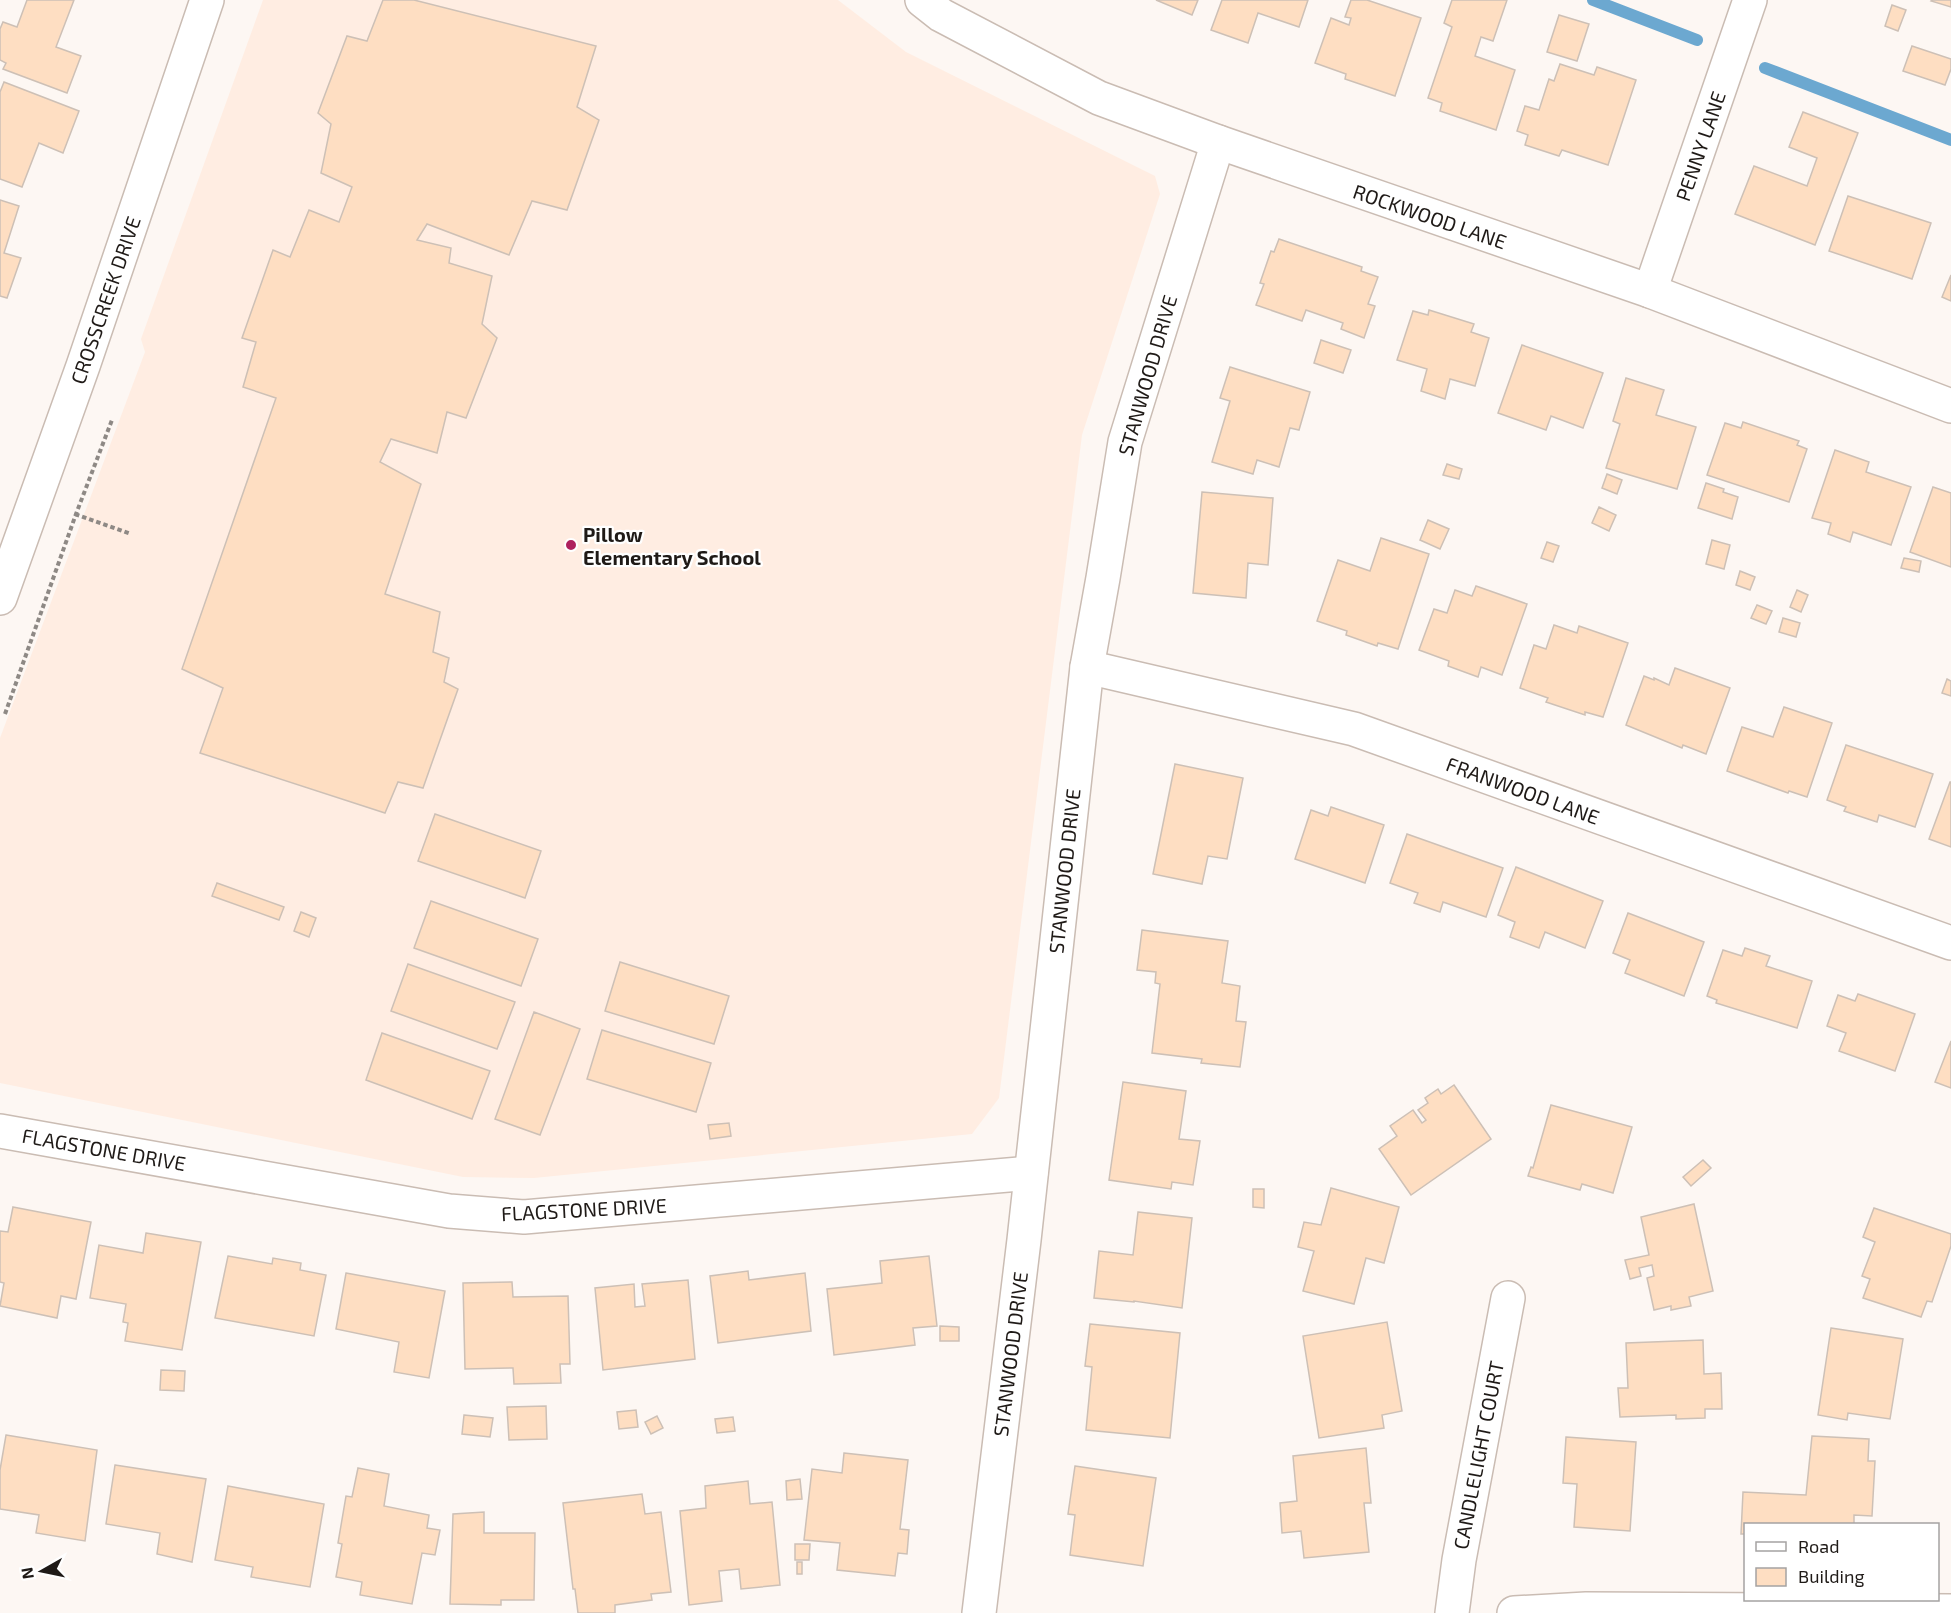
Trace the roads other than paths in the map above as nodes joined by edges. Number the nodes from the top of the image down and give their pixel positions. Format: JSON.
{"nodes":[{"id":1,"x":207,"y":0,"type":"edge"},
{"id":2,"x":921,"y":0,"type":"edge"},
{"id":3,"x":1750,"y":0,"type":"edge"},
{"id":4,"x":1218,"y":142,"type":"junction"},
{"id":5,"x":1650,"y":291,"type":"junction"},
{"id":6,"x":1951,"y":406,"type":"edge"},
{"id":7,"x":0,"y":598,"type":"edge"},
{"id":8,"x":1087,"y":667,"type":"junction"},
{"id":9,"x":1951,"y":943,"type":"edge"},
{"id":10,"x":0,"y":1131,"type":"edge"},
{"id":11,"x":1031,"y":1173,"type":"junction"},
{"id":12,"x":1508,"y":1298,"type":"dead end"},
{"id":13,"x":1950,"y":1608,"type":"edge"},
{"id":14,"x":979,"y":1613,"type":"edge"},
{"id":15,"x":1452,"y":1613,"type":"edge"},
{"id":16,"x":1514,"y":1613,"type":"edge"}],
"edges":[{"from":1,"to":7,"type":"street","name":"CROSSCREEK DRIVE"},
{"from":2,"to":4,"type":"street","name":"ROCKWOOD LANE"},
{"from":3,"to":5,"type":"street","name":"PENNY LANE"},
{"from":4,"to":5,"type":"street","name":"ROCKWOOD LANE"},
{"from":4,"to":8,"type":"street","name":"STANWOOD DRIVE"},
{"from":5,"to":6,"type":"street","name":"ROCKWOOD LANE"},
{"from":8,"to":9,"type":"street","name":"FRANWOOD LANE"},
{"from":8,"to":11,"type":"street","name":"STANWOOD DRIVE"},
{"from":10,"to":11,"type":"street","name":"FLAGSTONE DRIVE"},
{"from":11,"to":14,"type":"street","name":"STANWOOD DRIVE"},
{"from":12,"to":15,"type":"street","name":"CANDLELIGHT COURT"},
{"from":13,"to":16,"type":"street"}]}
